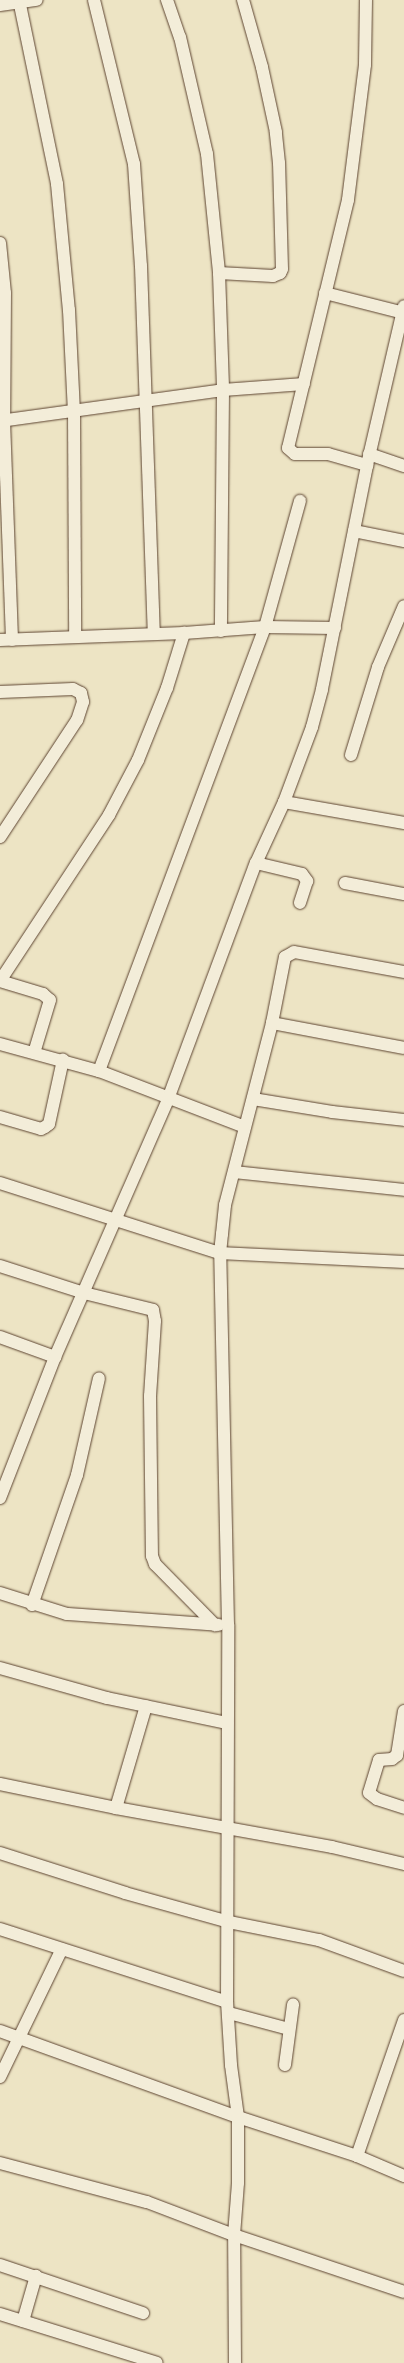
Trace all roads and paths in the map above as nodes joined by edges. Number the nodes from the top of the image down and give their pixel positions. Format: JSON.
{"nodes":[{"id":1,"x":37,"y":0,"type":"edge"},
{"id":2,"x":94,"y":0,"type":"edge"},
{"id":3,"x":168,"y":0,"type":"edge"},
{"id":4,"x":243,"y":0,"type":"edge"},
{"id":5,"x":366,"y":0,"type":"edge"},
{"id":6,"x":19,"y":1,"type":"edge"},
{"id":7,"x":0,"y":6,"type":"edge"},
{"id":8,"x":0,"y":243,"type":"edge"},
{"id":9,"x":219,"y":273,"type":"junction"},
{"id":10,"x":325,"y":292,"type":"junction"},
{"id":11,"x":403,"y":310,"type":"edge"},
{"id":12,"x":304,"y":384,"type":"junction"},
{"id":13,"x":223,"y":390,"type":"junction"},
{"id":14,"x":146,"y":401,"type":"junction"},
{"id":15,"x":74,"y":411,"type":"junction"},
{"id":16,"x":2,"y":421,"type":"edge"},
{"id":17,"x":368,"y":459,"type":"junction"},
{"id":18,"x":404,"y":466,"type":"edge"},
{"id":19,"x":300,"y":501,"type":"dead end"},
{"id":20,"x":354,"y":531,"type":"junction"},
{"id":21,"x":404,"y":541,"type":"edge"},
{"id":22,"x":404,"y":606,"type":"edge"},
{"id":23,"x":265,"y":627,"type":"junction"},
{"id":24,"x":335,"y":628,"type":"junction"},
{"id":25,"x":221,"y":631,"type":"junction"},
{"id":26,"x":154,"y":633,"type":"junction"},
{"id":27,"x":184,"y":633,"type":"junction"},
{"id":28,"x":75,"y":636,"type":"junction"},
{"id":29,"x":6,"y":640,"type":"edge"},
{"id":30,"x":0,"y":692,"type":"edge"},
{"id":31,"x":351,"y":755,"type":"dead end"},
{"id":32,"x":284,"y":802,"type":"junction"},
{"id":33,"x":404,"y":823,"type":"edge"},
{"id":34,"x":0,"y":837,"type":"edge"},
{"id":35,"x":256,"y":863,"type":"junction"},
{"id":36,"x":345,"y":883,"type":"dead end"},
{"id":37,"x":404,"y":894,"type":"edge"},
{"id":38,"x":300,"y":903,"type":"dead end"},
{"id":39,"x":404,"y":972,"type":"edge"},
{"id":40,"x":0,"y":981,"type":"edge"},
{"id":41,"x":272,"y":1023,"type":"junction"},
{"id":42,"x":0,"y":1044,"type":"edge"},
{"id":43,"x":404,"y":1048,"type":"edge"},
{"id":44,"x":34,"y":1053,"type":"junction"},
{"id":45,"x":62,"y":1060,"type":"junction"},
{"id":46,"x":99,"y":1071,"type":"junction"},
{"id":47,"x":168,"y":1099,"type":"junction"},
{"id":48,"x":253,"y":1099,"type":"junction"},
{"id":49,"x":0,"y":1117,"type":"edge"},
{"id":50,"x":404,"y":1120,"type":"edge"},
{"id":51,"x":245,"y":1127,"type":"junction"},
{"id":52,"x":234,"y":1172,"type":"junction"},
{"id":53,"x":0,"y":1183,"type":"edge"},
{"id":54,"x":404,"y":1190,"type":"edge"},
{"id":55,"x":114,"y":1220,"type":"junction"},
{"id":56,"x":220,"y":1253,"type":"junction"},
{"id":57,"x":404,"y":1262,"type":"edge"},
{"id":58,"x":0,"y":1266,"type":"edge"},
{"id":59,"x":84,"y":1293,"type":"junction"},
{"id":60,"x":0,"y":1337,"type":"edge"},
{"id":61,"x":55,"y":1357,"type":"junction"},
{"id":62,"x":99,"y":1378,"type":"dead end"},
{"id":63,"x":5,"y":1468,"type":"edge"},
{"id":64,"x":0,"y":1498,"type":"edge"},
{"id":65,"x":0,"y":1593,"type":"edge"},
{"id":66,"x":32,"y":1605,"type":"junction"},
{"id":67,"x":214,"y":1625,"type":"junction"},
{"id":68,"x":228,"y":1626,"type":"junction"},
{"id":69,"x":0,"y":1668,"type":"edge"},
{"id":70,"x":146,"y":1706,"type":"junction"},
{"id":71,"x":404,"y":1711,"type":"edge"},
{"id":72,"x":227,"y":1723,"type":"junction"},
{"id":73,"x":0,"y":1784,"type":"edge"},
{"id":74,"x":116,"y":1808,"type":"junction"},
{"id":75,"x":404,"y":1808,"type":"edge"},
{"id":76,"x":228,"y":1827,"type":"junction"},
{"id":77,"x":0,"y":1853,"type":"edge"},
{"id":78,"x":404,"y":1864,"type":"edge"},
{"id":79,"x":229,"y":1922,"type":"junction"},
{"id":80,"x":0,"y":1929,"type":"edge"},
{"id":81,"x":62,"y":1949,"type":"junction"},
{"id":82,"x":404,"y":1971,"type":"edge"},
{"id":83,"x":293,"y":2005,"type":"dead end"},
{"id":84,"x":228,"y":2008,"type":"junction"},
{"id":85,"x":404,"y":2020,"type":"edge"},
{"id":86,"x":289,"y":2029,"type":"junction"},
{"id":87,"x":0,"y":2031,"type":"edge"},
{"id":88,"x":19,"y":2037,"type":"junction"},
{"id":89,"x":285,"y":2066,"type":"dead end"},
{"id":90,"x":0,"y":2077,"type":"edge"},
{"id":91,"x":238,"y":2117,"type":"junction"},
{"id":92,"x":357,"y":2156,"type":"junction"},
{"id":93,"x":0,"y":2163,"type":"edge"},
{"id":94,"x":404,"y":2176,"type":"edge"},
{"id":95,"x":234,"y":2235,"type":"junction"},
{"id":96,"x":0,"y":2265,"type":"edge"},
{"id":97,"x":36,"y":2276,"type":"junction"},
{"id":98,"x":404,"y":2292,"type":"edge"},
{"id":99,"x":143,"y":2313,"type":"dead end"},
{"id":100,"x":0,"y":2314,"type":"edge"},
{"id":101,"x":23,"y":2321,"type":"junction"},
{"id":102,"x":157,"y":2363,"type":"edge"},
{"id":103,"x":235,"y":2363,"type":"edge"}],
"edges":[{"from":1,"to":6,"type":"street"},
{"from":2,"to":14,"type":"street"},
{"from":3,"to":9,"type":"street"},
{"from":4,"to":9,"type":"street"},
{"from":5,"to":10,"type":"street"},
{"from":6,"to":7,"type":"street"},
{"from":6,"to":15,"type":"street"},
{"from":8,"to":16,"type":"street"},
{"from":9,"to":13,"type":"street"},
{"from":10,"to":11,"type":"street"},
{"from":10,"to":12,"type":"street"},
{"from":11,"to":17,"type":"street"},
{"from":12,"to":13,"type":"street"},
{"from":12,"to":17,"type":"street"},
{"from":13,"to":14,"type":"street"},
{"from":13,"to":25,"type":"street"},
{"from":14,"to":15,"type":"street"},
{"from":14,"to":26,"type":"street"},
{"from":15,"to":16,"type":"street"},
{"from":15,"to":28,"type":"street"},
{"from":16,"to":29,"type":"street"},
{"from":17,"to":18,"type":"street"},
{"from":17,"to":20,"type":"street"},
{"from":19,"to":23,"type":"street"},
{"from":20,"to":21,"type":"street"},
{"from":20,"to":24,"type":"street"},
{"from":22,"to":31,"type":"street"},
{"from":23,"to":24,"type":"street"},
{"from":23,"to":25,"type":"street"},
{"from":23,"to":46,"type":"street"},
{"from":24,"to":32,"type":"street"},
{"from":25,"to":27,"type":"street"},
{"from":26,"to":27,"type":"street"},
{"from":26,"to":28,"type":"street"},
{"from":27,"to":40,"type":"street"},
{"from":28,"to":29,"type":"street"},
{"from":30,"to":34,"type":"street"},
{"from":32,"to":33,"type":"street"},
{"from":32,"to":35,"type":"street"},
{"from":35,"to":38,"type":"street"},
{"from":35,"to":47,"type":"street"},
{"from":36,"to":37,"type":"street"},
{"from":39,"to":41,"type":"street"},
{"from":40,"to":44,"type":"street"},
{"from":41,"to":43,"type":"street"},
{"from":41,"to":48,"type":"street"},
{"from":42,"to":44,"type":"street"},
{"from":44,"to":45,"type":"street"},
{"from":45,"to":46,"type":"street"},
{"from":45,"to":49,"type":"street"},
{"from":46,"to":47,"type":"street"},
{"from":47,"to":51,"type":"street"},
{"from":47,"to":55,"type":"street"},
{"from":48,"to":50,"type":"street"},
{"from":48,"to":51,"type":"street"},
{"from":51,"to":52,"type":"street"},
{"from":52,"to":54,"type":"street"},
{"from":52,"to":56,"type":"street"},
{"from":53,"to":55,"type":"street"},
{"from":55,"to":56,"type":"street"},
{"from":55,"to":59,"type":"street"},
{"from":56,"to":57,"type":"street"},
{"from":56,"to":68,"type":"street"},
{"from":58,"to":59,"type":"street"},
{"from":59,"to":61,"type":"street"},
{"from":59,"to":67,"type":"street"},
{"from":60,"to":61,"type":"street"},
{"from":61,"to":63,"type":"street"},
{"from":62,"to":66,"type":"street"},
{"from":63,"to":64,"type":"street"},
{"from":65,"to":66,"type":"street"},
{"from":66,"to":67,"type":"street"},
{"from":67,"to":68,"type":"street"},
{"from":68,"to":72,"type":"street"},
{"from":69,"to":70,"type":"street"},
{"from":70,"to":72,"type":"street"},
{"from":70,"to":74,"type":"street"},
{"from":71,"to":75,"type":"street"},
{"from":72,"to":76,"type":"street"},
{"from":73,"to":74,"type":"street"},
{"from":74,"to":76,"type":"street"},
{"from":76,"to":78,"type":"street"},
{"from":76,"to":79,"type":"street"},
{"from":77,"to":79,"type":"street"},
{"from":79,"to":82,"type":"street"},
{"from":79,"to":84,"type":"street"},
{"from":80,"to":81,"type":"street"},
{"from":81,"to":84,"type":"street"},
{"from":81,"to":88,"type":"street"},
{"from":83,"to":86,"type":"street"},
{"from":84,"to":86,"type":"street"},
{"from":84,"to":91,"type":"street"},
{"from":85,"to":92,"type":"street"},
{"from":86,"to":89,"type":"street"},
{"from":87,"to":88,"type":"street"},
{"from":88,"to":90,"type":"street"},
{"from":88,"to":91,"type":"street"},
{"from":91,"to":92,"type":"street"},
{"from":91,"to":95,"type":"street"},
{"from":92,"to":94,"type":"street"},
{"from":93,"to":95,"type":"street"},
{"from":95,"to":98,"type":"street"},
{"from":95,"to":103,"type":"street"},
{"from":96,"to":97,"type":"street"},
{"from":97,"to":99,"type":"street"},
{"from":97,"to":101,"type":"street"},
{"from":100,"to":101,"type":"street"},
{"from":101,"to":102,"type":"street"}]}
